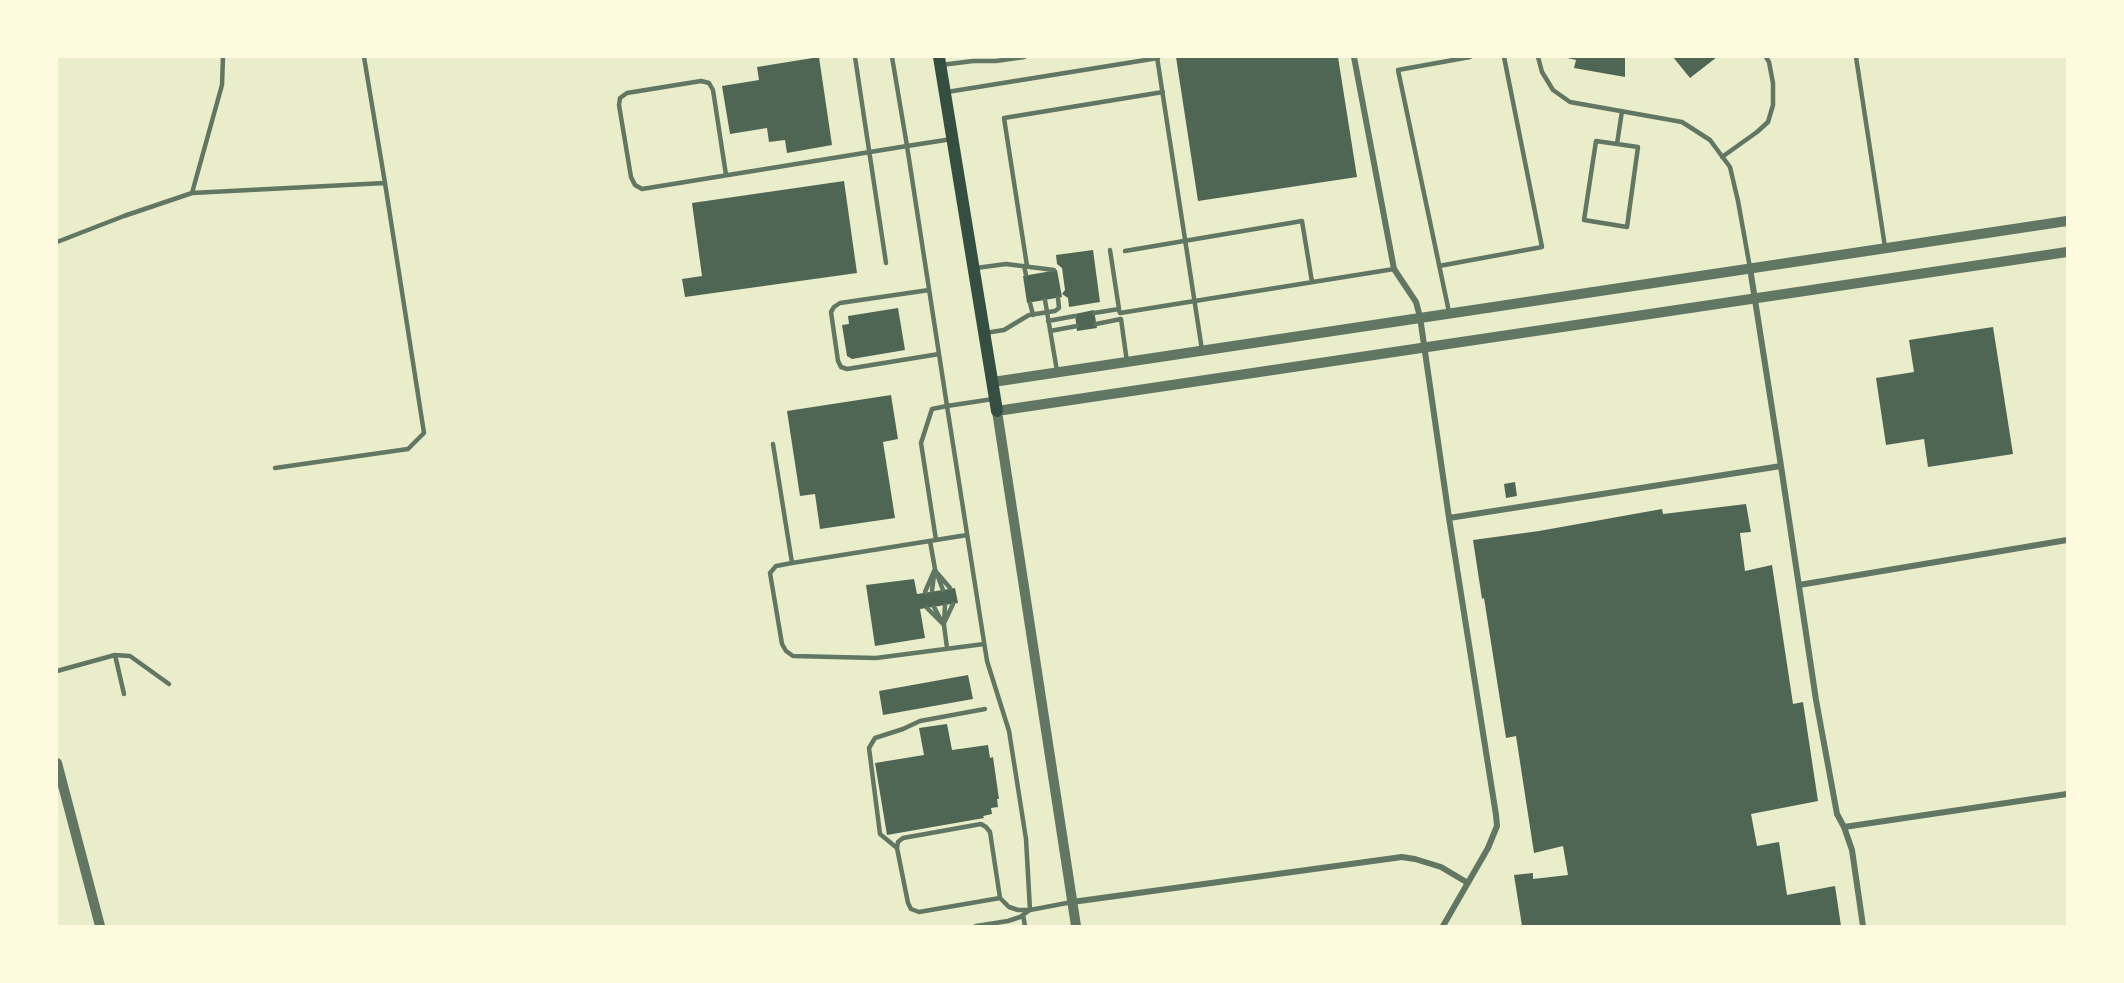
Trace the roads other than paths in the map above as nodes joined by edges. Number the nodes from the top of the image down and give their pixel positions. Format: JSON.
{"nodes":[{"id":1,"x":223,"y":57,"type":"edge"},
{"id":2,"x":364,"y":57,"type":"edge"},
{"id":3,"x":855,"y":57,"type":"edge"},
{"id":4,"x":892,"y":57,"type":"edge"},
{"id":5,"x":1024,"y":57,"type":"edge"},
{"id":6,"x":1354,"y":57,"type":"edge"},
{"id":7,"x":1470,"y":57,"type":"edge"},
{"id":8,"x":1504,"y":57,"type":"edge"},
{"id":9,"x":1538,"y":57,"type":"edge"},
{"id":10,"x":1766,"y":57,"type":"edge"},
{"id":11,"x":1856,"y":57,"type":"edge"},
{"id":12,"x":1157,"y":58,"type":"edge"},
{"id":13,"x":940,"y":61,"type":"edge"},
{"id":14,"x":1163,"y":92,"type":"junction"},
{"id":15,"x":944,"y":93,"type":"junction"},
{"id":16,"x":1622,"y":111,"type":"junction"},
{"id":17,"x":952,"y":139,"type":"junction"},
{"id":18,"x":1617,"y":144,"type":"junction"},
{"id":19,"x":907,"y":146,"type":"junction"},
{"id":20,"x":869,"y":152,"type":"junction"},
{"id":21,"x":1722,"y":157,"type":"junction"},
{"id":22,"x":726,"y":175,"type":"junction"},
{"id":23,"x":385,"y":183,"type":"junction"},
{"id":24,"x":192,"y":193,"type":"junction"},
{"id":25,"x":2067,"y":221,"type":"edge"},
{"id":26,"x":1185,"y":240,"type":"junction"},
{"id":27,"x":57,"y":242,"type":"edge"},
{"id":28,"x":1885,"y":247,"type":"junction"},
{"id":29,"x":1110,"y":250,"type":"dead end"},
{"id":30,"x":1125,"y":251,"type":"dead end"},
{"id":31,"x":2067,"y":252,"type":"edge"},
{"id":32,"x":886,"y":263,"type":"dead end"},
{"id":33,"x":1026,"y":266,"type":"junction"},
{"id":34,"x":1439,"y":266,"type":"junction"},
{"id":35,"x":1750,"y":268,"type":"junction"},
{"id":36,"x":974,"y":269,"type":"junction"},
{"id":37,"x":1394,"y":269,"type":"junction"},
{"id":38,"x":1054,"y":270,"type":"dead end"},
{"id":39,"x":1026,"y":275,"type":"dead end"},
{"id":40,"x":1312,"y":282,"type":"junction"},
{"id":41,"x":929,"y":290,"type":"junction"},
{"id":42,"x":1058,"y":298,"type":"dead end"},
{"id":43,"x":1754,"y":298,"type":"junction"},
{"id":44,"x":1045,"y":300,"type":"dead end"},
{"id":45,"x":1194,"y":301,"type":"junction"},
{"id":46,"x":1030,"y":303,"type":"dead end"},
{"id":47,"x":1119,"y":311,"type":"junction"},
{"id":48,"x":1047,"y":312,"type":"junction"},
{"id":49,"x":1449,"y":312,"type":"junction"},
{"id":50,"x":1094,"y":313,"type":"dead end"},
{"id":51,"x":1033,"y":315,"type":"junction"},
{"id":52,"x":1075,"y":316,"type":"dead end"},
{"id":53,"x":1420,"y":317,"type":"junction"},
{"id":54,"x":1121,"y":320,"type":"junction"},
{"id":55,"x":1048,"y":321,"type":"junction"},
{"id":56,"x":1096,"y":324,"type":"dead end"},
{"id":57,"x":1077,"y":326,"type":"dead end"},
{"id":58,"x":1050,"y":331,"type":"junction"},
{"id":59,"x":985,"y":333,"type":"junction"},
{"id":60,"x":1424,"y":347,"type":"junction"},
{"id":61,"x":1202,"y":350,"type":"junction"},
{"id":62,"x":939,"y":354,"type":"junction"},
{"id":63,"x":1127,"y":362,"type":"junction"},
{"id":64,"x":1057,"y":372,"type":"junction"},
{"id":65,"x":993,"y":382,"type":"junction"},
{"id":66,"x":996,"y":405,"type":"junction"},
{"id":67,"x":947,"y":406,"type":"junction"},
{"id":68,"x":773,"y":444,"type":"dead end"},
{"id":69,"x":1781,"y":466,"type":"junction"},
{"id":70,"x":275,"y":468,"type":"dead end"},
{"id":71,"x":1449,"y":518,"type":"junction"},
{"id":72,"x":968,"y":535,"type":"junction"},
{"id":73,"x":2067,"y":540,"type":"edge"},
{"id":74,"x":933,"y":541,"type":"junction"},
{"id":75,"x":792,"y":563,"type":"junction"},
{"id":76,"x":935,"y":569,"type":"junction"},
{"id":77,"x":1799,"y":585,"type":"junction"},
{"id":78,"x":950,"y":588,"type":"dead end"},
{"id":79,"x":943,"y":590,"type":"dead end"},
{"id":80,"x":932,"y":591,"type":"dead end"},
{"id":81,"x":925,"y":592,"type":"dead end"},
{"id":82,"x":953,"y":604,"type":"dead end"},
{"id":83,"x":945,"y":605,"type":"dead end"},
{"id":84,"x":934,"y":607,"type":"dead end"},
{"id":85,"x":927,"y":608,"type":"dead end"},
{"id":86,"x":944,"y":625,"type":"junction"},
{"id":87,"x":984,"y":644,"type":"junction"},
{"id":88,"x":947,"y":648,"type":"junction"},
{"id":89,"x":115,"y":655,"type":"junction"},
{"id":90,"x":57,"y":671,"type":"edge"},
{"id":91,"x":169,"y":684,"type":"dead end"},
{"id":92,"x":124,"y":694,"type":"dead end"},
{"id":93,"x":985,"y":709,"type":"dead end"},
{"id":94,"x":57,"y":763,"type":"edge"},
{"id":95,"x":2067,"y":794,"type":"edge"},
{"id":96,"x":1844,"y":827,"type":"junction"},
{"id":97,"x":897,"y":848,"type":"junction"},
{"id":98,"x":1468,"y":883,"type":"junction"},
{"id":99,"x":1000,"y":898,"type":"junction"},
{"id":100,"x":1072,"y":902,"type":"junction"},
{"id":101,"x":1030,"y":910,"type":"junction"},
{"id":102,"x":1023,"y":915,"type":"junction"},
{"id":103,"x":100,"y":926,"type":"edge"},
{"id":104,"x":976,"y":926,"type":"edge"},
{"id":105,"x":1025,"y":926,"type":"edge"},
{"id":106,"x":1076,"y":926,"type":"edge"},
{"id":107,"x":1443,"y":926,"type":"edge"},
{"id":108,"x":1863,"y":926,"type":"edge"}],
"edges":[{"from":1,"to":24,"type":"lane"},
{"from":2,"to":23,"type":"lane"},
{"from":3,"to":20,"type":"lane"},
{"from":4,"to":19,"type":"lane"},
{"from":5,"to":13,"type":"lane"},
{"from":6,"to":37,"type":"street"},
{"from":7,"to":34,"type":"lane"},
{"from":8,"to":34,"type":"lane"},
{"from":9,"to":16,"type":"lane"},
{"from":10,"to":21,"type":"lane"},
{"from":11,"to":28,"type":"lane"},
{"from":12,"to":14,"type":"lane"},
{"from":12,"to":15,"type":"lane"},
{"from":13,"to":15,"type":"main road"},
{"from":14,"to":26,"type":"lane"},
{"from":14,"to":33,"type":"lane"},
{"from":15,"to":17,"type":"main road"},
{"from":16,"to":18,"type":"lane"},
{"from":16,"to":21,"type":"lane"},
{"from":17,"to":19,"type":"lane"},
{"from":17,"to":36,"type":"main road"},
{"from":18,"to":18,"type":"lane"},
{"from":19,"to":20,"type":"lane"},
{"from":19,"to":41,"type":"lane"},
{"from":20,"to":22,"type":"lane"},
{"from":20,"to":32,"type":"lane"},
{"from":21,"to":35,"type":"lane"},
{"from":22,"to":22,"type":"lane"},
{"from":23,"to":24,"type":"lane"},
{"from":23,"to":70,"type":"lane"},
{"from":24,"to":27,"type":"lane"},
{"from":25,"to":28,"type":"street"},
{"from":26,"to":30,"type":"lane"},
{"from":26,"to":40,"type":"lane"},
{"from":26,"to":45,"type":"lane"},
{"from":28,"to":35,"type":"street"},
{"from":29,"to":47,"type":"lane"},
{"from":31,"to":43,"type":"street"},
{"from":33,"to":36,"type":"lane"},
{"from":33,"to":38,"type":"lane"},
{"from":33,"to":39,"type":"lane"},
{"from":34,"to":49,"type":"lane"},
{"from":35,"to":43,"type":"street"},
{"from":35,"to":49,"type":"street"},
{"from":36,"to":59,"type":"main road"},
{"from":37,"to":40,"type":"lane"},
{"from":37,"to":53,"type":"street"},
{"from":40,"to":45,"type":"lane"},
{"from":41,"to":62,"type":"lane"},
{"from":41,"to":62,"type":"lane"},
{"from":42,"to":48,"type":"lane"},
{"from":43,"to":60,"type":"street"},
{"from":43,"to":69,"type":"street"},
{"from":44,"to":48,"type":"lane"},
{"from":45,"to":47,"type":"lane"},
{"from":45,"to":61,"type":"lane"},
{"from":46,"to":51,"type":"lane"},
{"from":47,"to":50,"type":"lane"},
{"from":47,"to":54,"type":"lane"},
{"from":48,"to":51,"type":"lane"},
{"from":48,"to":55,"type":"lane"},
{"from":49,"to":53,"type":"street"},
{"from":51,"to":59,"type":"lane"},
{"from":52,"to":55,"type":"lane"},
{"from":53,"to":60,"type":"street"},
{"from":53,"to":61,"type":"street"},
{"from":54,"to":56,"type":"lane"},
{"from":54,"to":63,"type":"lane"},
{"from":55,"to":58,"type":"lane"},
{"from":57,"to":58,"type":"lane"},
{"from":58,"to":64,"type":"lane"},
{"from":59,"to":65,"type":"main road"},
{"from":60,"to":66,"type":"street"},
{"from":60,"to":71,"type":"street"},
{"from":61,"to":63,"type":"street"},
{"from":62,"to":67,"type":"lane"},
{"from":63,"to":64,"type":"street"},
{"from":64,"to":65,"type":"street"},
{"from":65,"to":66,"type":"main road"},
{"from":66,"to":67,"type":"lane"},
{"from":66,"to":100,"type":"street"},
{"from":67,"to":72,"type":"lane"},
{"from":67,"to":74,"type":"lane"},
{"from":68,"to":75,"type":"lane"},
{"from":69,"to":71,"type":"street"},
{"from":69,"to":77,"type":"street"},
{"from":71,"to":98,"type":"street"},
{"from":72,"to":74,"type":"lane"},
{"from":72,"to":87,"type":"lane"},
{"from":73,"to":77,"type":"street"},
{"from":74,"to":75,"type":"lane"},
{"from":74,"to":76,"type":"lane"},
{"from":75,"to":88,"type":"lane"},
{"from":76,"to":78,"type":"lane"},
{"from":76,"to":79,"type":"lane"},
{"from":76,"to":80,"type":"lane"},
{"from":76,"to":81,"type":"lane"},
{"from":77,"to":96,"type":"street"},
{"from":82,"to":86,"type":"lane"},
{"from":83,"to":86,"type":"lane"},
{"from":84,"to":86,"type":"lane"},
{"from":85,"to":86,"type":"lane"},
{"from":86,"to":88,"type":"lane"},
{"from":87,"to":88,"type":"lane"},
{"from":87,"to":101,"type":"lane"},
{"from":89,"to":90,"type":"lane"},
{"from":89,"to":91,"type":"lane"},
{"from":89,"to":92,"type":"lane"},
{"from":93,"to":97,"type":"lane"},
{"from":94,"to":103,"type":"street"},
{"from":95,"to":96,"type":"street"},
{"from":96,"to":108,"type":"street"},
{"from":97,"to":99,"type":"lane"},
{"from":97,"to":99,"type":"lane"},
{"from":98,"to":100,"type":"street"},
{"from":98,"to":107,"type":"street"},
{"from":99,"to":101,"type":"lane"},
{"from":100,"to":101,"type":"lane"},
{"from":100,"to":106,"type":"street"},
{"from":101,"to":102,"type":"lane"},
{"from":102,"to":104,"type":"lane"},
{"from":102,"to":105,"type":"lane"}]}
